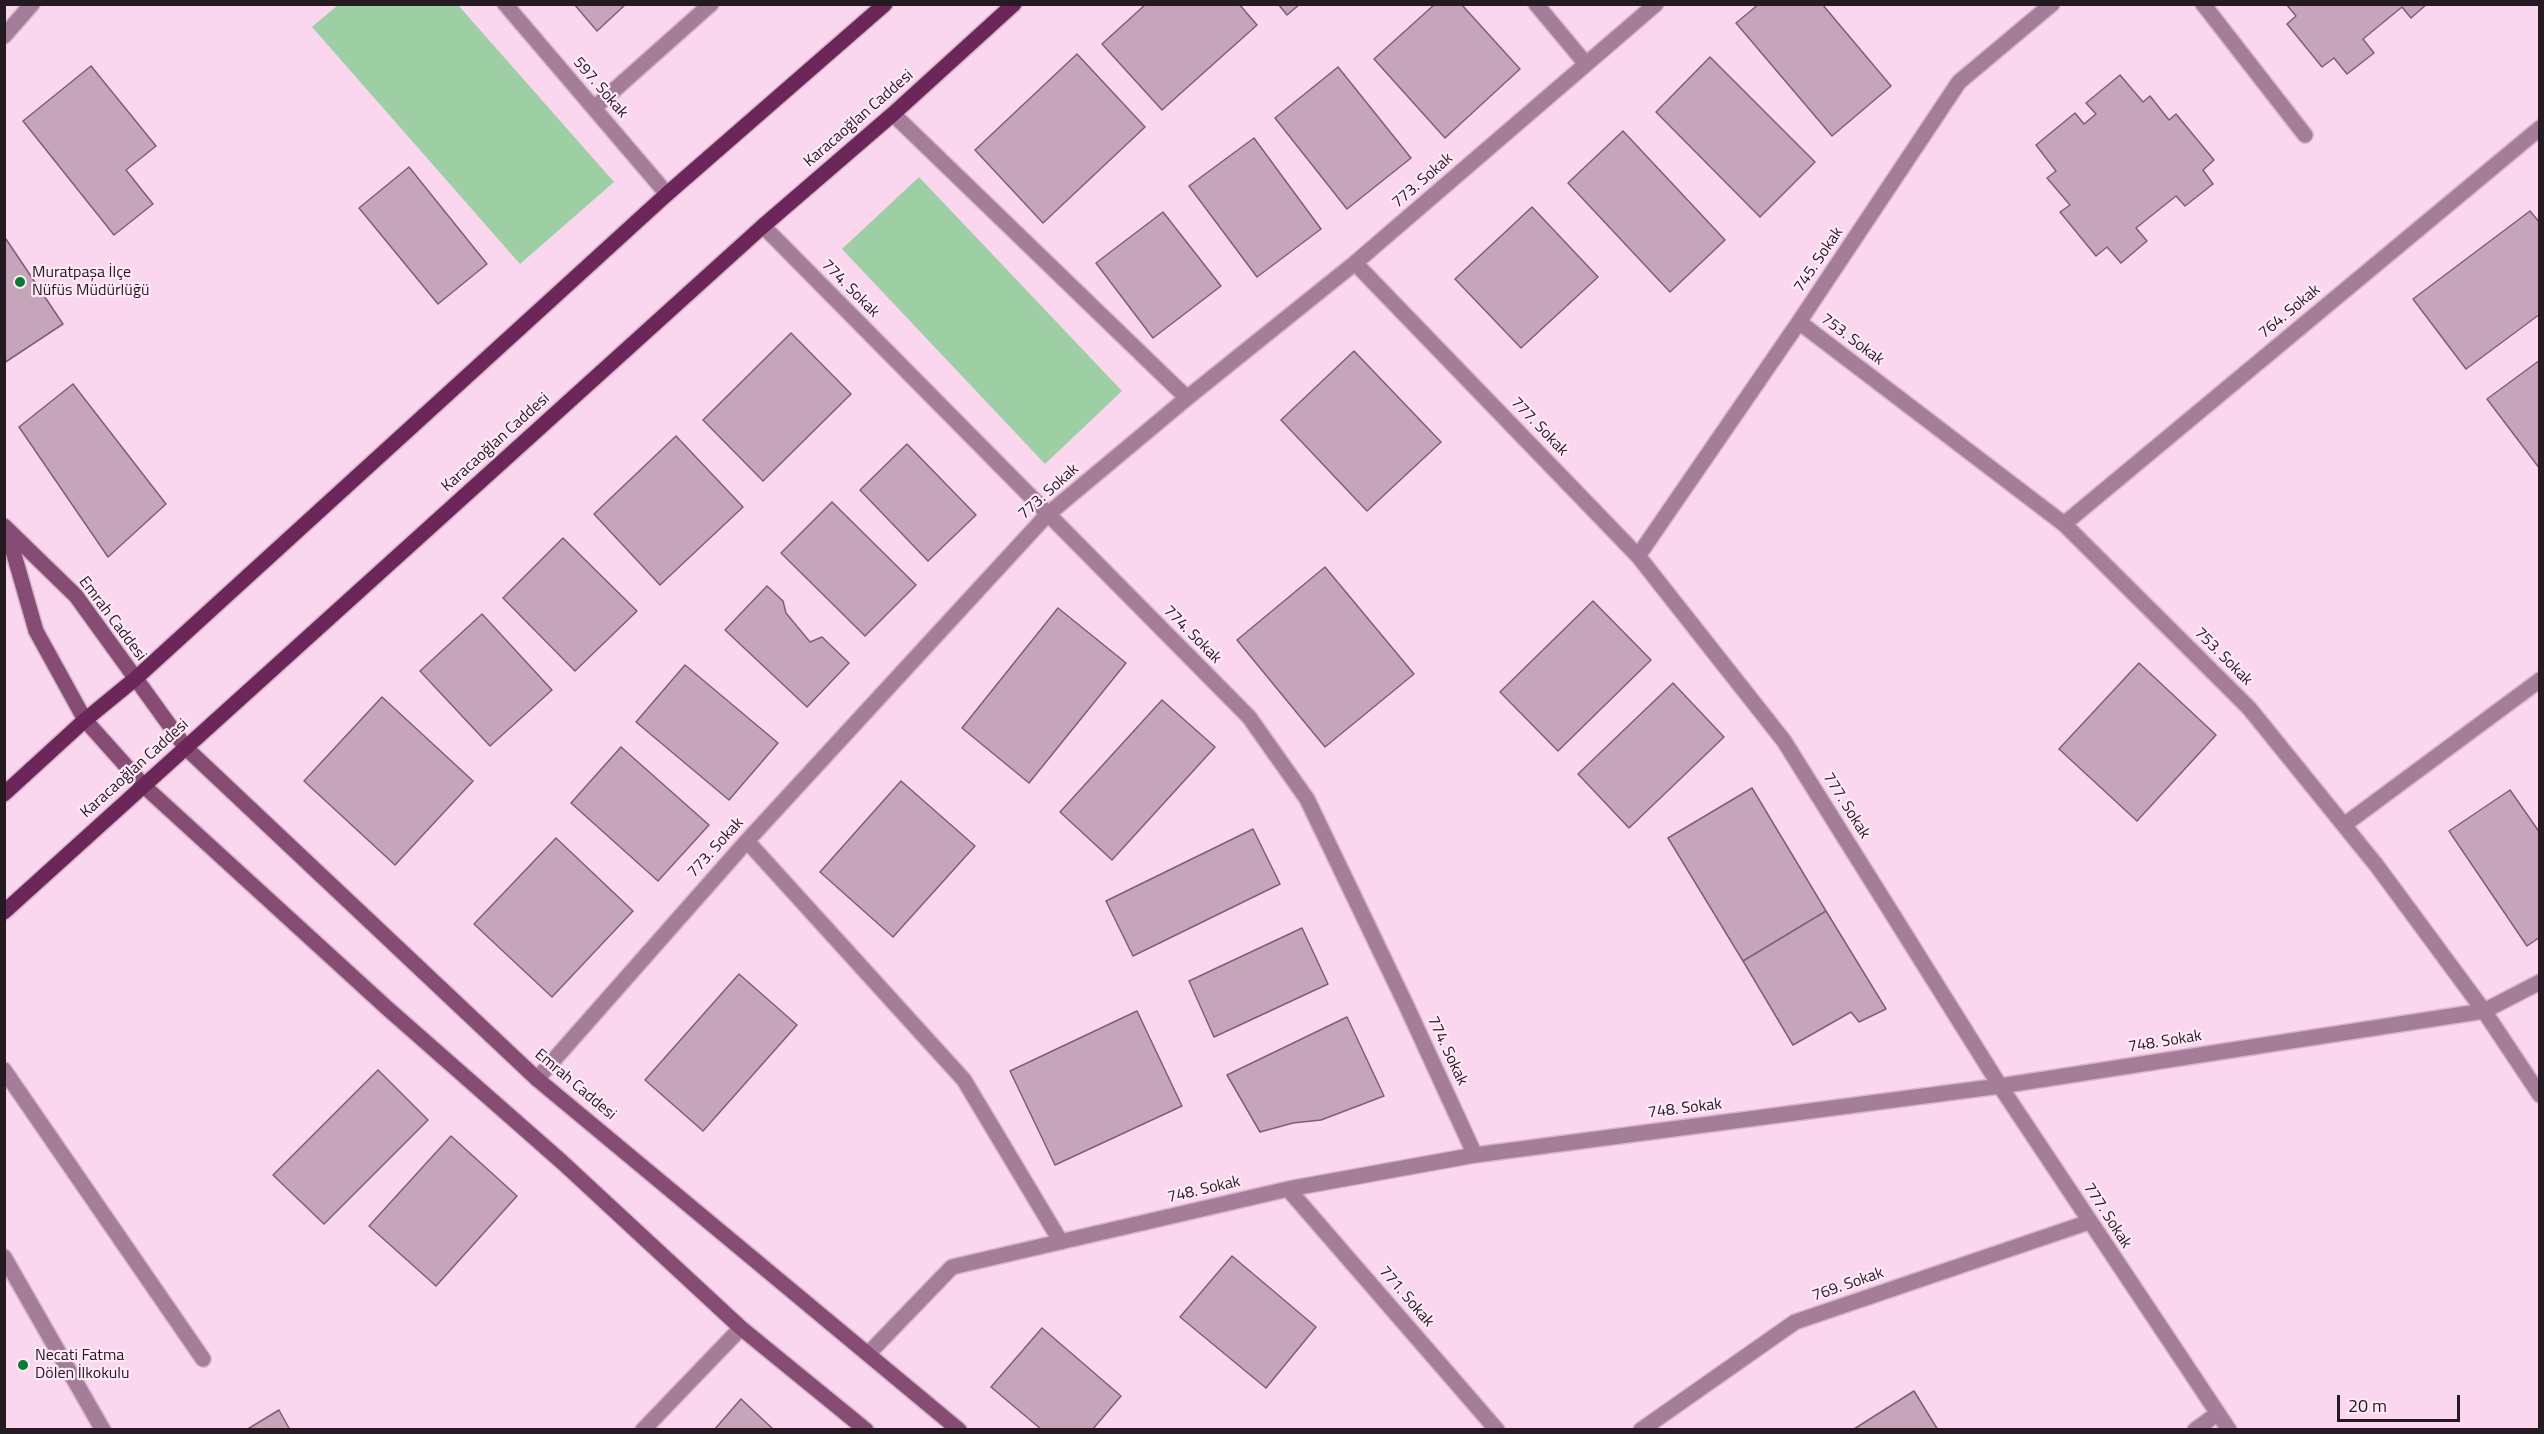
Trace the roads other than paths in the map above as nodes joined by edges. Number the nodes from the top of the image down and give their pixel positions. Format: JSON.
{"nodes":[{"id":1,"x":32,"y":4,"type":"edge"},
{"id":2,"x":505,"y":4,"type":"edge"},
{"id":3,"x":711,"y":4,"type":"edge"},
{"id":4,"x":885,"y":4,"type":"edge"},
{"id":5,"x":1014,"y":4,"type":"edge"},
{"id":6,"x":1536,"y":4,"type":"edge"},
{"id":7,"x":1656,"y":4,"type":"edge"},
{"id":8,"x":2052,"y":4,"type":"edge"},
{"id":9,"x":2203,"y":4,"type":"edge"},
{"id":10,"x":4,"y":36,"type":"edge"},
{"id":11,"x":1586,"y":64,"type":"junction"},
{"id":12,"x":594,"y":108,"type":"junction"},
{"id":13,"x":893,"y":114,"type":"junction"},
{"id":14,"x":2540,"y":128,"type":"edge"},
{"id":15,"x":2305,"y":135,"type":"dead end"},
{"id":16,"x":668,"y":194,"type":"junction"},
{"id":17,"x":763,"y":226,"type":"junction"},
{"id":18,"x":1355,"y":263,"type":"junction"},
{"id":19,"x":1799,"y":322,"type":"junction"},
{"id":20,"x":1186,"y":398,"type":"junction"},
{"id":21,"x":1047,"y":515,"type":"junction"},
{"id":22,"x":2064,"y":524,"type":"junction"},
{"id":23,"x":6,"y":528,"type":"edge"},
{"id":24,"x":1638,"y":556,"type":"junction"},
{"id":25,"x":135,"y":680,"type":"junction"},
{"id":26,"x":2540,"y":680,"type":"edge"},
{"id":27,"x":85,"y":720,"type":"junction"},
{"id":28,"x":186,"y":748,"type":"junction"},
{"id":29,"x":144,"y":786,"type":"junction"},
{"id":30,"x":4,"y":794,"type":"edge"},
{"id":31,"x":2343,"y":825,"type":"junction"},
{"id":32,"x":747,"y":841,"type":"junction"},
{"id":33,"x":4,"y":912,"type":"edge"},
{"id":34,"x":2540,"y":982,"type":"edge"},
{"id":35,"x":2484,"y":1011,"type":"junction"},
{"id":36,"x":4,"y":1070,"type":"edge"},
{"id":37,"x":537,"y":1079,"type":"junction"},
{"id":38,"x":2000,"y":1086,"type":"junction"},
{"id":39,"x":2540,"y":1095,"type":"edge"},
{"id":40,"x":1475,"y":1155,"type":"junction"},
{"id":41,"x":1288,"y":1189,"type":"junction"},
{"id":42,"x":2089,"y":1222,"type":"junction"},
{"id":43,"x":1061,"y":1242,"type":"junction"},
{"id":44,"x":4,"y":1257,"type":"edge"},
{"id":45,"x":741,"y":1328,"type":"junction"},
{"id":46,"x":869,"y":1353,"type":"junction"},
{"id":47,"x":203,"y":1359,"type":"dead end"},
{"id":48,"x":2217,"y":1414,"type":"junction"},
{"id":49,"x":103,"y":1430,"type":"edge"},
{"id":50,"x":643,"y":1430,"type":"edge"},
{"id":51,"x":866,"y":1430,"type":"edge"},
{"id":52,"x":959,"y":1430,"type":"edge"},
{"id":53,"x":1497,"y":1430,"type":"edge"},
{"id":54,"x":1641,"y":1430,"type":"edge"},
{"id":55,"x":2194,"y":1430,"type":"edge"},
{"id":56,"x":2229,"y":1430,"type":"edge"}],
"edges":[{"from":1,"to":10,"type":"street"},
{"from":2,"to":12,"type":"street","name":"597. Sokak"},
{"from":3,"to":12,"type":"street"},
{"from":4,"to":16,"type":"main road"},
{"from":5,"to":13,"type":"main road","name":"Karacaoğlan Caddesi"},
{"from":6,"to":11,"type":"street"},
{"from":7,"to":11,"type":"street","name":"773. Sokak"},
{"from":8,"to":19,"type":"street","name":"745. Sokak"},
{"from":9,"to":15,"type":"street"},
{"from":11,"to":18,"type":"street","name":"773. Sokak"},
{"from":12,"to":16,"type":"street","name":"597. Sokak"},
{"from":13,"to":17,"type":"main road","name":"Karacaoğlan Caddesi"},
{"from":13,"to":20,"type":"street"},
{"from":14,"to":22,"type":"street","name":"764. Sokak"},
{"from":16,"to":25,"type":"main road"},
{"from":17,"to":21,"type":"street","name":"774. Sokak"},
{"from":17,"to":28,"type":"main road","name":"Karacaoğlan Caddesi"},
{"from":18,"to":20,"type":"street","name":"773. Sokak"},
{"from":18,"to":24,"type":"street","name":"777. Sokak"},
{"from":19,"to":22,"type":"street","name":"753. Sokak"},
{"from":19,"to":24,"type":"street","name":"745. Sokak"},
{"from":20,"to":21,"type":"street","name":"773. Sokak"},
{"from":21,"to":32,"type":"street","name":"773. Sokak"},
{"from":21,"to":40,"type":"street","name":"774. Sokak"},
{"from":22,"to":31,"type":"street","name":"753. Sokak"},
{"from":23,"to":25,"type":"street","name":"Emrah Caddesi"},
{"from":23,"to":27,"type":"street","name":"Emrah Caddesi"},
{"from":24,"to":38,"type":"street","name":"777. Sokak"},
{"from":25,"to":27,"type":"main road"},
{"from":25,"to":28,"type":"street","name":"Emrah Caddesi"},
{"from":26,"to":31,"type":"street"},
{"from":27,"to":29,"type":"street","name":"Emrah Caddesi"},
{"from":27,"to":30,"type":"main road"},
{"from":28,"to":29,"type":"main road","name":"Karacaoğlan Caddesi"},
{"from":28,"to":37,"type":"street","name":"Emrah Caddesi"},
{"from":29,"to":33,"type":"main road","name":"Karacaoğlan Caddesi"},
{"from":29,"to":45,"type":"street"},
{"from":31,"to":35,"type":"street","name":"753. Sokak"},
{"from":32,"to":37,"type":"street","name":"773. Sokak"},
{"from":32,"to":43,"type":"street"},
{"from":34,"to":35,"type":"street","name":"748. Sokak"},
{"from":35,"to":38,"type":"street","name":"748. Sokak"},
{"from":35,"to":39,"type":"street","name":"753. Sokak"},
{"from":36,"to":47,"type":"street"},
{"from":37,"to":46,"type":"street","name":"Emrah Caddesi"},
{"from":38,"to":40,"type":"street","name":"748. Sokak"},
{"from":38,"to":42,"type":"street","name":"777. Sokak"},
{"from":40,"to":41,"type":"street","name":"748. Sokak"},
{"from":41,"to":43,"type":"street","name":"748. Sokak"},
{"from":41,"to":53,"type":"street","name":"771. Sokak"},
{"from":42,"to":48,"type":"street","name":"777. Sokak"},
{"from":42,"to":54,"type":"street","name":"769. Sokak"},
{"from":43,"to":46,"type":"street","name":"748. Sokak"},
{"from":44,"to":49,"type":"street"},
{"from":45,"to":50,"type":"street"},
{"from":45,"to":51,"type":"street"},
{"from":46,"to":52,"type":"street","name":"Emrah Caddesi"},
{"from":48,"to":55,"type":"street"},
{"from":48,"to":56,"type":"street","name":"777. Sokak"}]}
